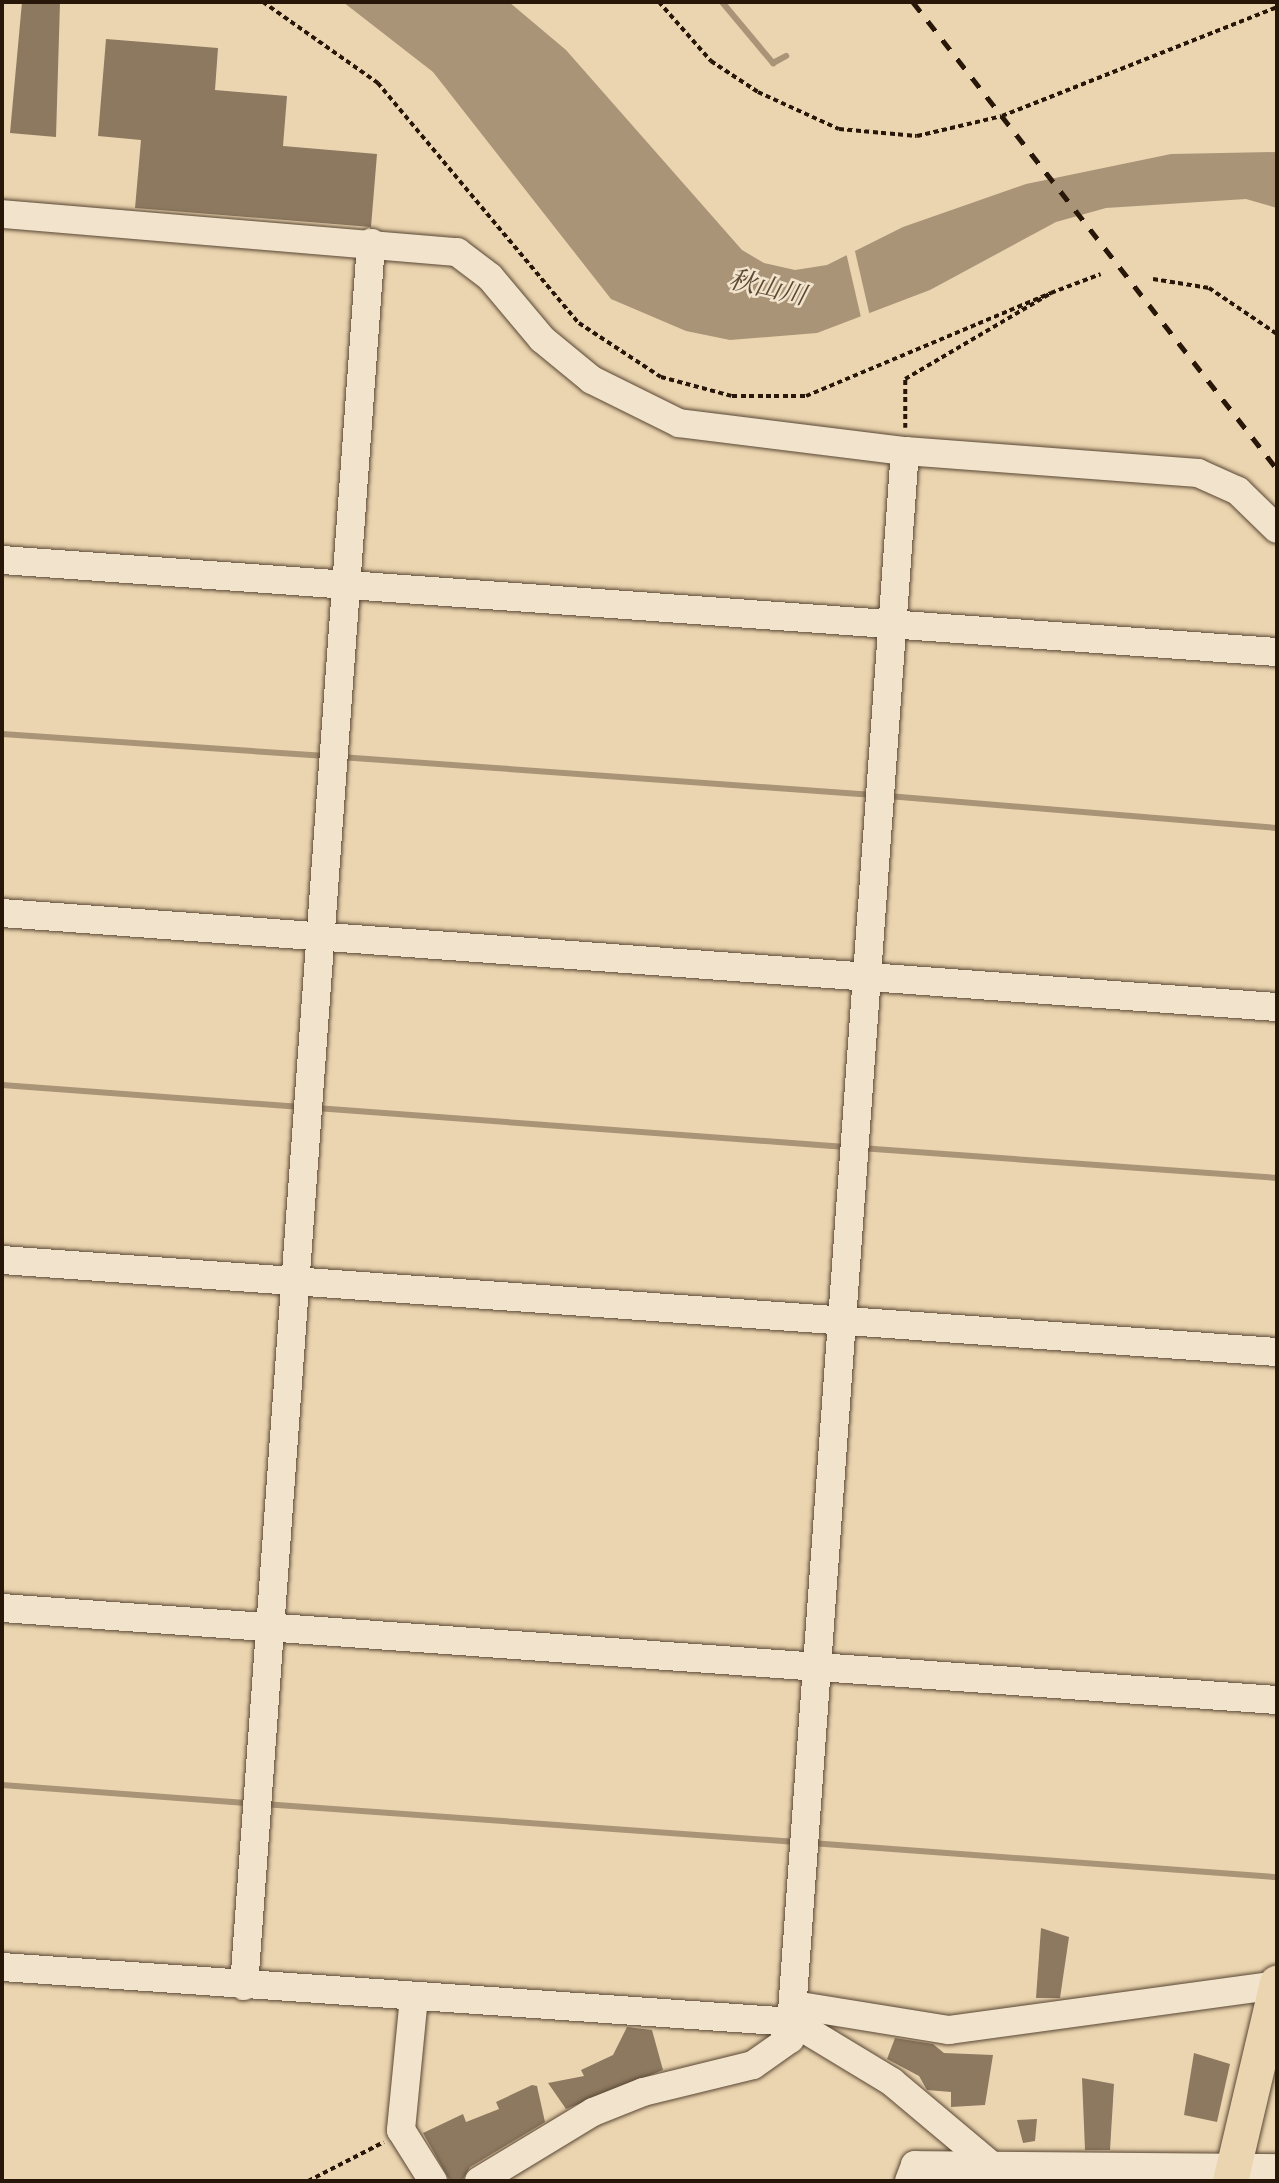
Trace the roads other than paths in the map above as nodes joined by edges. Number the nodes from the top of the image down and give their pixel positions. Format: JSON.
{"nodes":[{"id":1,"x":2,"y":214,"type":"edge"},
{"id":2,"x":371,"y":243,"type":"junction"},
{"id":3,"x":905,"y":451,"type":"junction"},
{"id":4,"x":1277,"y":529,"type":"edge"},
{"id":5,"x":2,"y":560,"type":"edge"},
{"id":6,"x":345,"y":582,"type":"junction"},
{"id":7,"x":895,"y":620,"type":"junction"},
{"id":8,"x":1277,"y":652,"type":"edge"},
{"id":9,"x":2,"y":913,"type":"edge"},
{"id":10,"x":317,"y":938,"type":"junction"},
{"id":11,"x":869,"y":973,"type":"junction"},
{"id":12,"x":1277,"y":1007,"type":"edge"},
{"id":13,"x":2,"y":1260,"type":"edge"},
{"id":14,"x":293,"y":1281,"type":"junction"},
{"id":15,"x":841,"y":1320,"type":"junction"},
{"id":16,"x":1277,"y":1352,"type":"edge"},
{"id":17,"x":2,"y":1608,"type":"edge"},
{"id":18,"x":269,"y":1627,"type":"junction"},
{"id":19,"x":817,"y":1666,"type":"junction"},
{"id":20,"x":1277,"y":1700,"type":"edge"},
{"id":21,"x":2,"y":1967,"type":"edge"},
{"id":22,"x":1277,"y":1983,"type":"edge"},
{"id":23,"x":244,"y":1986,"type":"junction"},
{"id":24,"x":414,"y":1997,"type":"junction"},
{"id":25,"x":794,"y":2013,"type":"junction"},
{"id":26,"x":992,"y":2166,"type":"junction"},
{"id":27,"x":1277,"y":2168,"type":"edge"},
{"id":28,"x":1232,"y":2176,"type":"edge"},
{"id":29,"x":433,"y":2181,"type":"edge"},
{"id":30,"x":479,"y":2181,"type":"edge"},
{"id":31,"x":909,"y":2181,"type":"edge"}],
"edges":[{"from":1,"to":2,"type":"street"},
{"from":2,"to":3,"type":"street"},
{"from":2,"to":6,"type":"street"},
{"from":3,"to":4,"type":"street"},
{"from":3,"to":7,"type":"street"},
{"from":5,"to":6,"type":"street"},
{"from":6,"to":7,"type":"street"},
{"from":6,"to":10,"type":"street"},
{"from":7,"to":8,"type":"street"},
{"from":7,"to":11,"type":"street"},
{"from":9,"to":10,"type":"street"},
{"from":10,"to":11,"type":"street"},
{"from":10,"to":14,"type":"street"},
{"from":11,"to":12,"type":"street"},
{"from":11,"to":15,"type":"street"},
{"from":13,"to":14,"type":"street"},
{"from":14,"to":15,"type":"street"},
{"from":14,"to":18,"type":"street"},
{"from":15,"to":16,"type":"street"},
{"from":15,"to":19,"type":"street"},
{"from":17,"to":18,"type":"street"},
{"from":18,"to":19,"type":"street"},
{"from":18,"to":23,"type":"street"},
{"from":19,"to":20,"type":"street"},
{"from":19,"to":25,"type":"street"},
{"from":21,"to":23,"type":"street"},
{"from":22,"to":25,"type":"street"},
{"from":22,"to":28,"type":"main road"},
{"from":23,"to":24,"type":"street"},
{"from":24,"to":25,"type":"street"},
{"from":24,"to":29,"type":"street"},
{"from":25,"to":26,"type":"street"},
{"from":25,"to":30,"type":"street"},
{"from":26,"to":28,"type":"street"},
{"from":26,"to":31,"type":"street"},
{"from":27,"to":28,"type":"street"}]}
